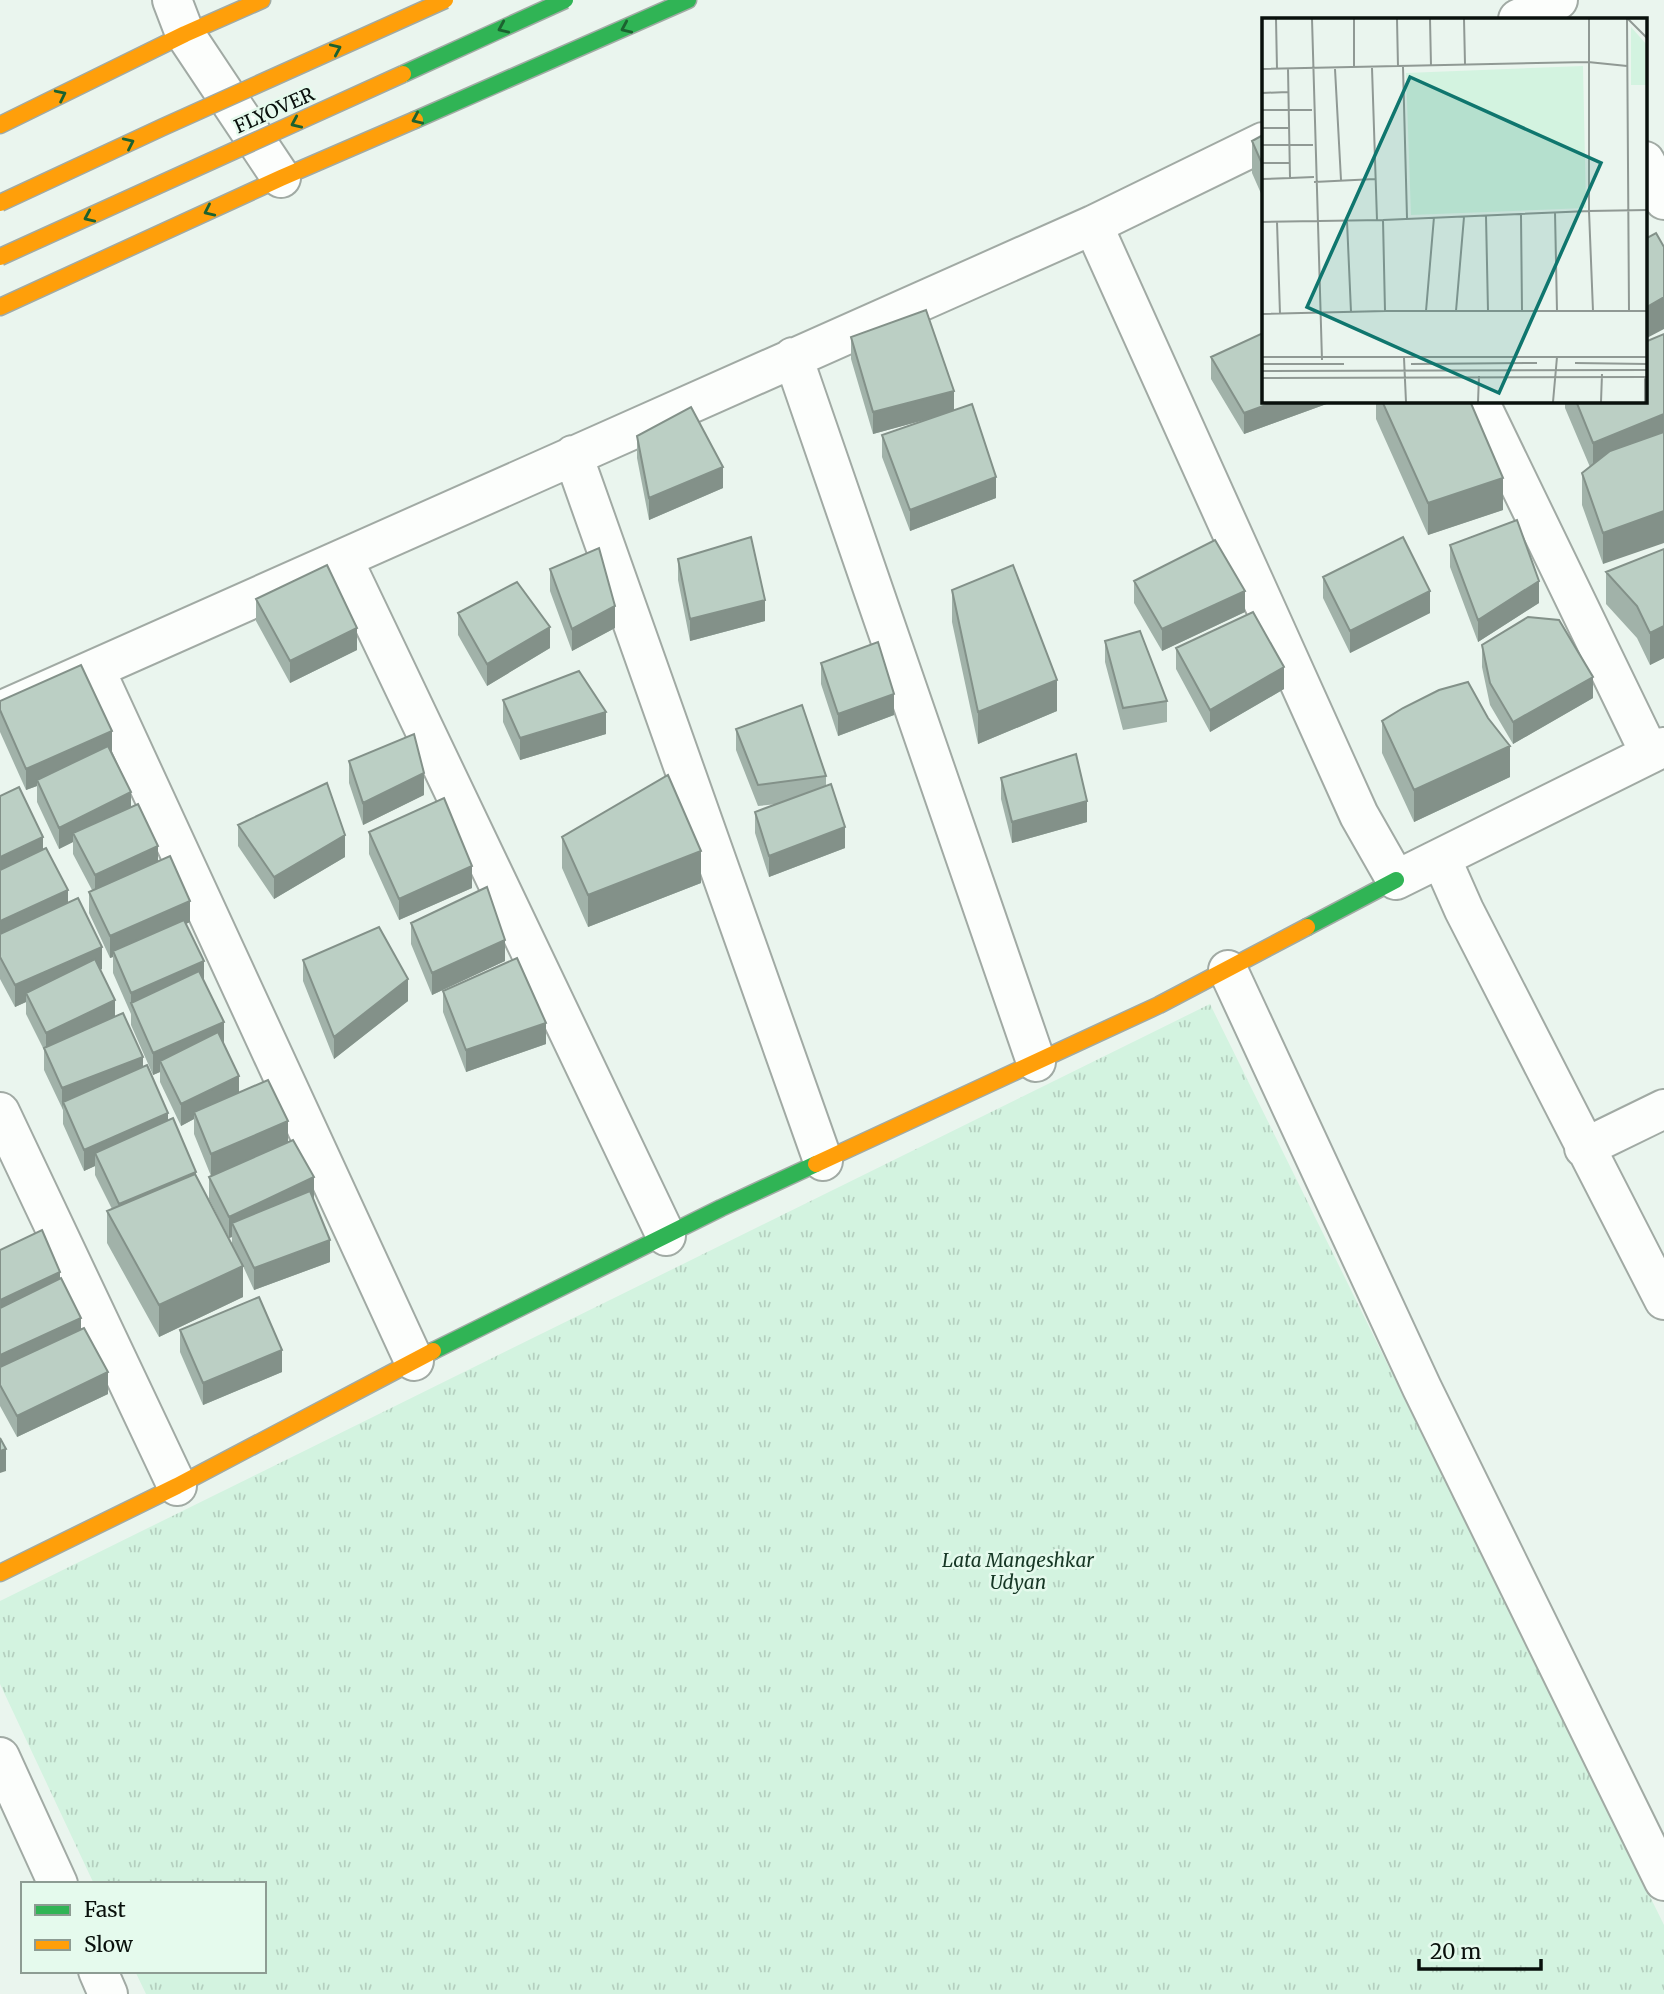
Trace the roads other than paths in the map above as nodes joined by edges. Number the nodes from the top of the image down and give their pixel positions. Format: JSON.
{"nodes":[{"id":1,"x":262,"y":0,"type":"edge"},
{"id":2,"x":445,"y":0,"type":"edge"},
{"id":3,"x":565,"y":0,"type":"edge"},
{"id":4,"x":688,"y":0,"type":"edge"},
{"id":5,"x":1558,"y":0,"type":"edge"},
{"id":6,"x":1567,"y":0,"type":"edge"},
{"id":7,"x":178,"y":17,"type":"edge"},
{"id":8,"x":1520,"y":18,"type":"edge"},
{"id":9,"x":1576,"y":18,"type":"edge"},
{"id":10,"x":0,"y":125,"type":"edge"},
{"id":11,"x":1262,"y":142,"type":"edge"},
{"id":12,"x":1646,"y":163,"type":"edge"},
{"id":13,"x":281,"y":178,"type":"junction"},
{"id":14,"x":1664,"y":200,"type":"edge"},
{"id":15,"x":0,"y":203,"type":"edge"},
{"id":16,"x":1093,"y":225,"type":"junction"},
{"id":17,"x":0,"y":257,"type":"edge"},
{"id":18,"x":0,"y":307,"type":"edge"},
{"id":19,"x":793,"y":357,"type":"junction"},
{"id":20,"x":1480,"y":402,"type":"edge"},
{"id":21,"x":573,"y":455,"type":"junction"},
{"id":22,"x":343,"y":559,"type":"junction"},
{"id":23,"x":95,"y":669,"type":"junction"},
{"id":24,"x":0,"y":711,"type":"edge"},
{"id":25,"x":1657,"y":751,"type":"edge"},
{"id":26,"x":1441,"y":858,"type":"junction"},
{"id":27,"x":1396,"y":880,"type":"junction"},
{"id":28,"x":1228,"y":970,"type":"junction"},
{"id":29,"x":1036,"y":1062,"type":"junction"},
{"id":30,"x":1664,"y":1109,"type":"edge"},
{"id":31,"x":0,"y":1112,"type":"edge"},
{"id":32,"x":1584,"y":1148,"type":"junction"},
{"id":33,"x":823,"y":1161,"type":"junction"},
{"id":34,"x":666,"y":1236,"type":"junction"},
{"id":35,"x":1664,"y":1300,"type":"edge"},
{"id":36,"x":414,"y":1362,"type":"junction"},
{"id":37,"x":177,"y":1486,"type":"junction"},
{"id":38,"x":0,"y":1573,"type":"edge"},
{"id":39,"x":0,"y":1756,"type":"edge"},
{"id":40,"x":1664,"y":1881,"type":"edge"},
{"id":41,"x":57,"y":1882,"type":"edge"},
{"id":42,"x":99,"y":1973,"type":"edge"},
{"id":43,"x":108,"y":1994,"type":"edge"}],
"edges":[{"from":1,"to":7,"type":"main road"},
{"from":15,"to":2,"type":"main road","name":"FLYOVER","one_way":true,"bridge":true},
{"from":3,"to":17,"type":"main road","name":"FLYOVER","one_way":true,"bridge":true},
{"from":4,"to":13,"type":"main road","one_way":true},
{"from":5,"to":8,"type":"street"},
{"from":6,"to":9,"type":"street"},
{"from":10,"to":7,"type":"main road","one_way":true},
{"from":7,"to":13,"type":"street"},
{"from":11,"to":16,"type":"street"},
{"from":12,"to":14,"type":"street"},
{"from":13,"to":18,"type":"main road","one_way":true},
{"from":16,"to":19,"type":"street"},
{"from":16,"to":27,"type":"street"},
{"from":19,"to":21,"type":"street"},
{"from":19,"to":29,"type":"street"},
{"from":20,"to":25,"type":"street"},
{"from":21,"to":22,"type":"street"},
{"from":21,"to":33,"type":"street"},
{"from":22,"to":23,"type":"street"},
{"from":22,"to":34,"type":"street"},
{"from":23,"to":24,"type":"street"},
{"from":23,"to":36,"type":"street"},
{"from":25,"to":26,"type":"street"},
{"from":26,"to":27,"type":"street"},
{"from":26,"to":32,"type":"street"},
{"from":27,"to":28,"type":"main road"},
{"from":28,"to":29,"type":"main road"},
{"from":28,"to":40,"type":"street"},
{"from":29,"to":33,"type":"main road"},
{"from":30,"to":32,"type":"street"},
{"from":31,"to":37,"type":"street"},
{"from":32,"to":35,"type":"street"},
{"from":33,"to":34,"type":"main road"},
{"from":34,"to":36,"type":"main road"},
{"from":36,"to":37,"type":"main road"},
{"from":37,"to":38,"type":"main road"},
{"from":39,"to":41,"type":"street"},
{"from":42,"to":43,"type":"street"}]}
